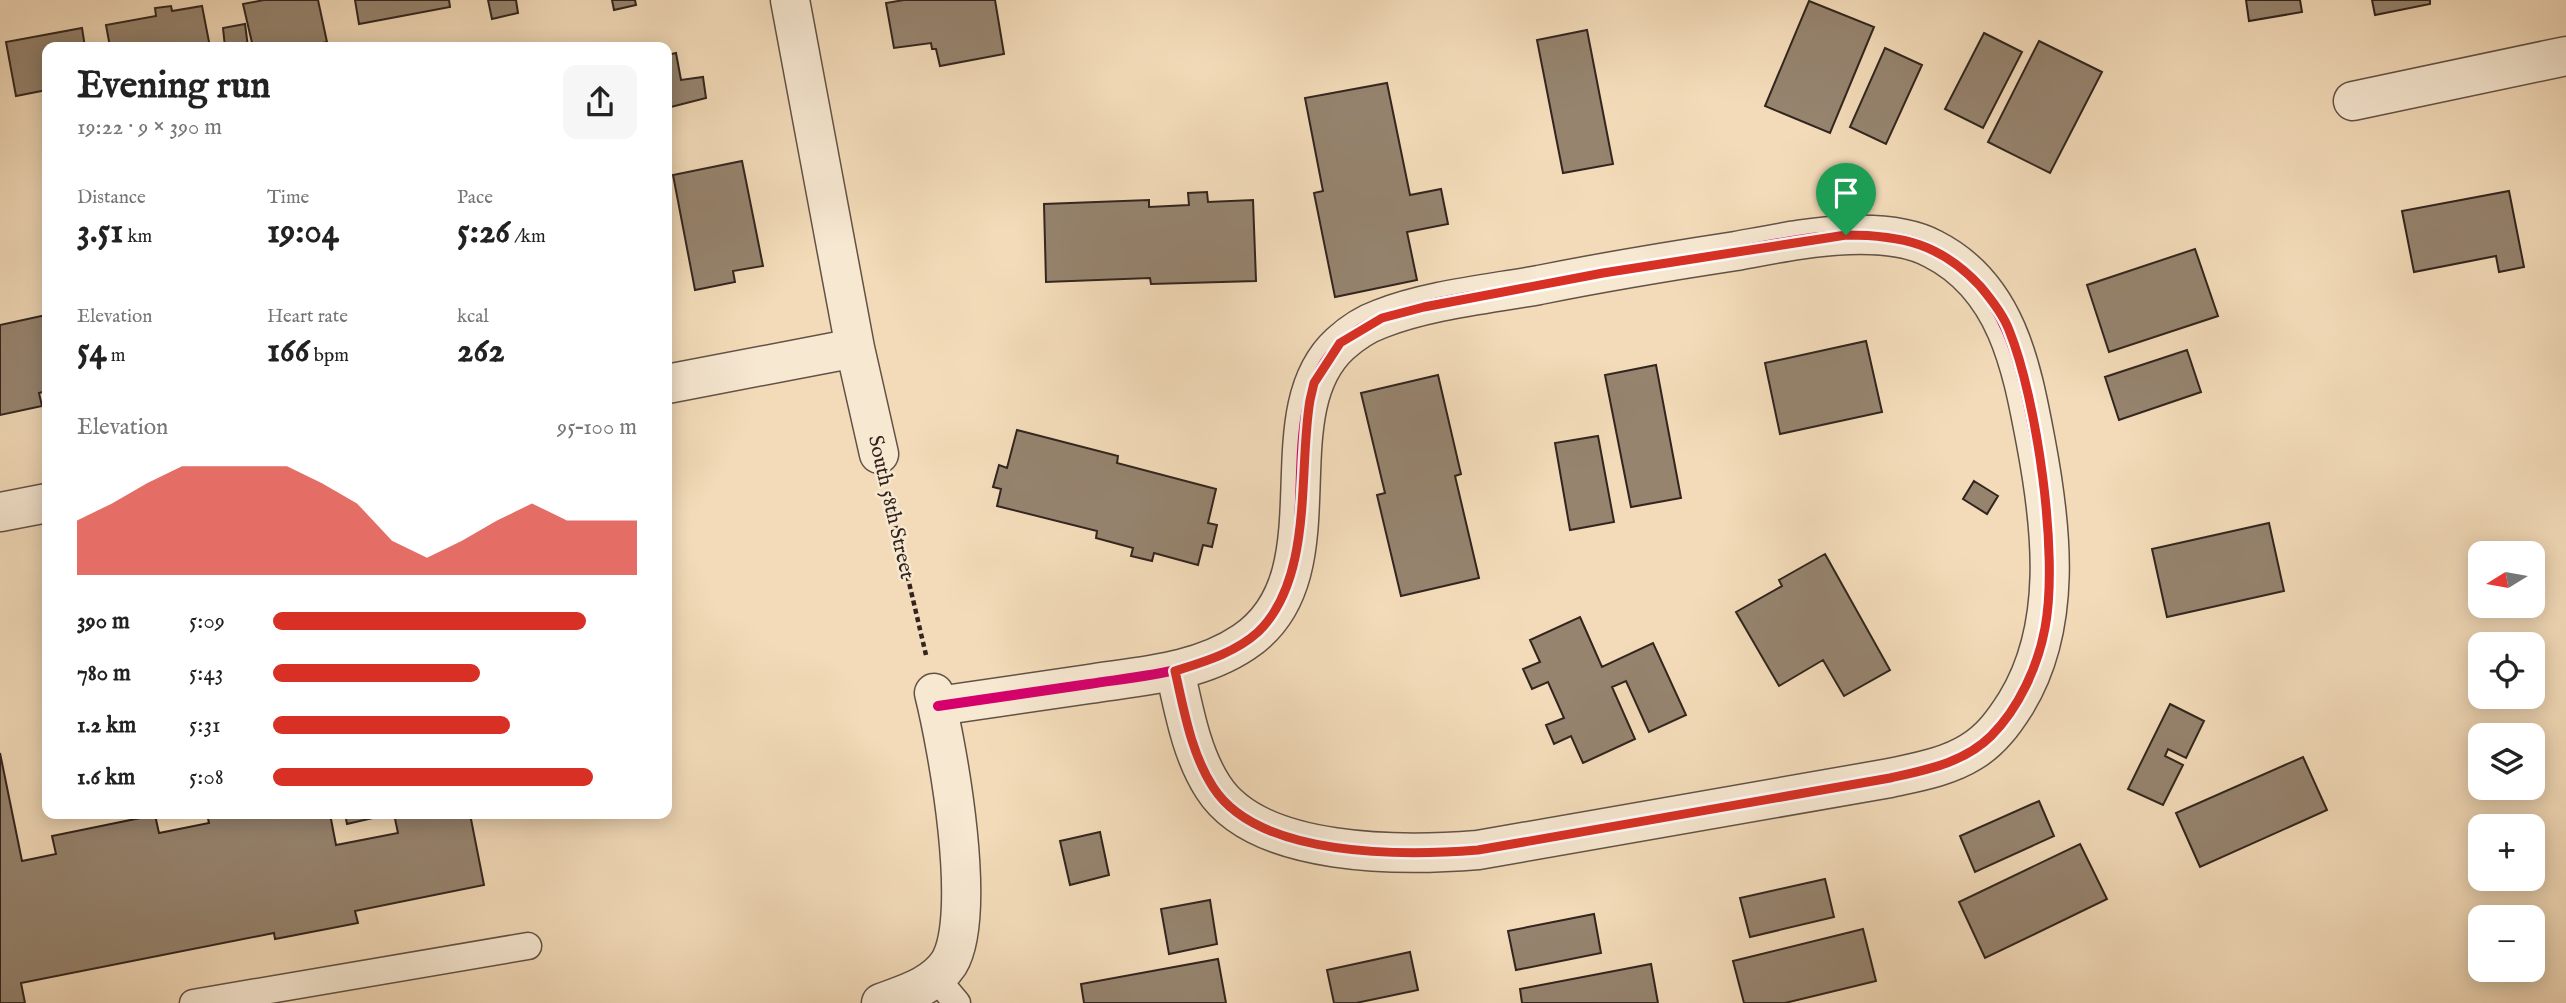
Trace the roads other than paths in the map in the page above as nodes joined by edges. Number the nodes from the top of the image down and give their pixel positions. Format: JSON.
{"nodes":[{"id":1,"x":790,"y":0,"type":"edge"},
{"id":2,"x":2566,"y":56,"type":"edge"},
{"id":3,"x":2353,"y":101,"type":"dead end"},
{"id":4,"x":855,"y":348,"type":"junction"},
{"id":5,"x":672,"y":383,"type":"edge"},
{"id":6,"x":879,"y":454,"type":"road end"},
{"id":7,"x":42,"y":504,"type":"edge"},
{"id":8,"x":0,"y":512,"type":"edge"},
{"id":9,"x":1175,"y":671,"type":"junction"},
{"id":10,"x":528,"y":946,"type":"dead end"},
{"id":11,"x":947,"y":990,"type":"edge"},
{"id":12,"x":193,"y":1003,"type":"edge"},
{"id":13,"x":881,"y":1003,"type":"edge"}],
"edges":[{"from":1,"to":4,"type":"street","name":"South 58th Street"},
{"from":2,"to":3,"type":"street"},
{"from":4,"to":5,"type":"street"},
{"from":4,"to":6,"type":"street","name":"South 58th Street"},
{"from":7,"to":8,"type":"street"},
{"from":9,"to":9,"type":"street"},
{"from":9,"to":11,"type":"street"},
{"from":10,"to":12,"type":"lane"},
{"from":11,"to":13,"type":"street"}]}
